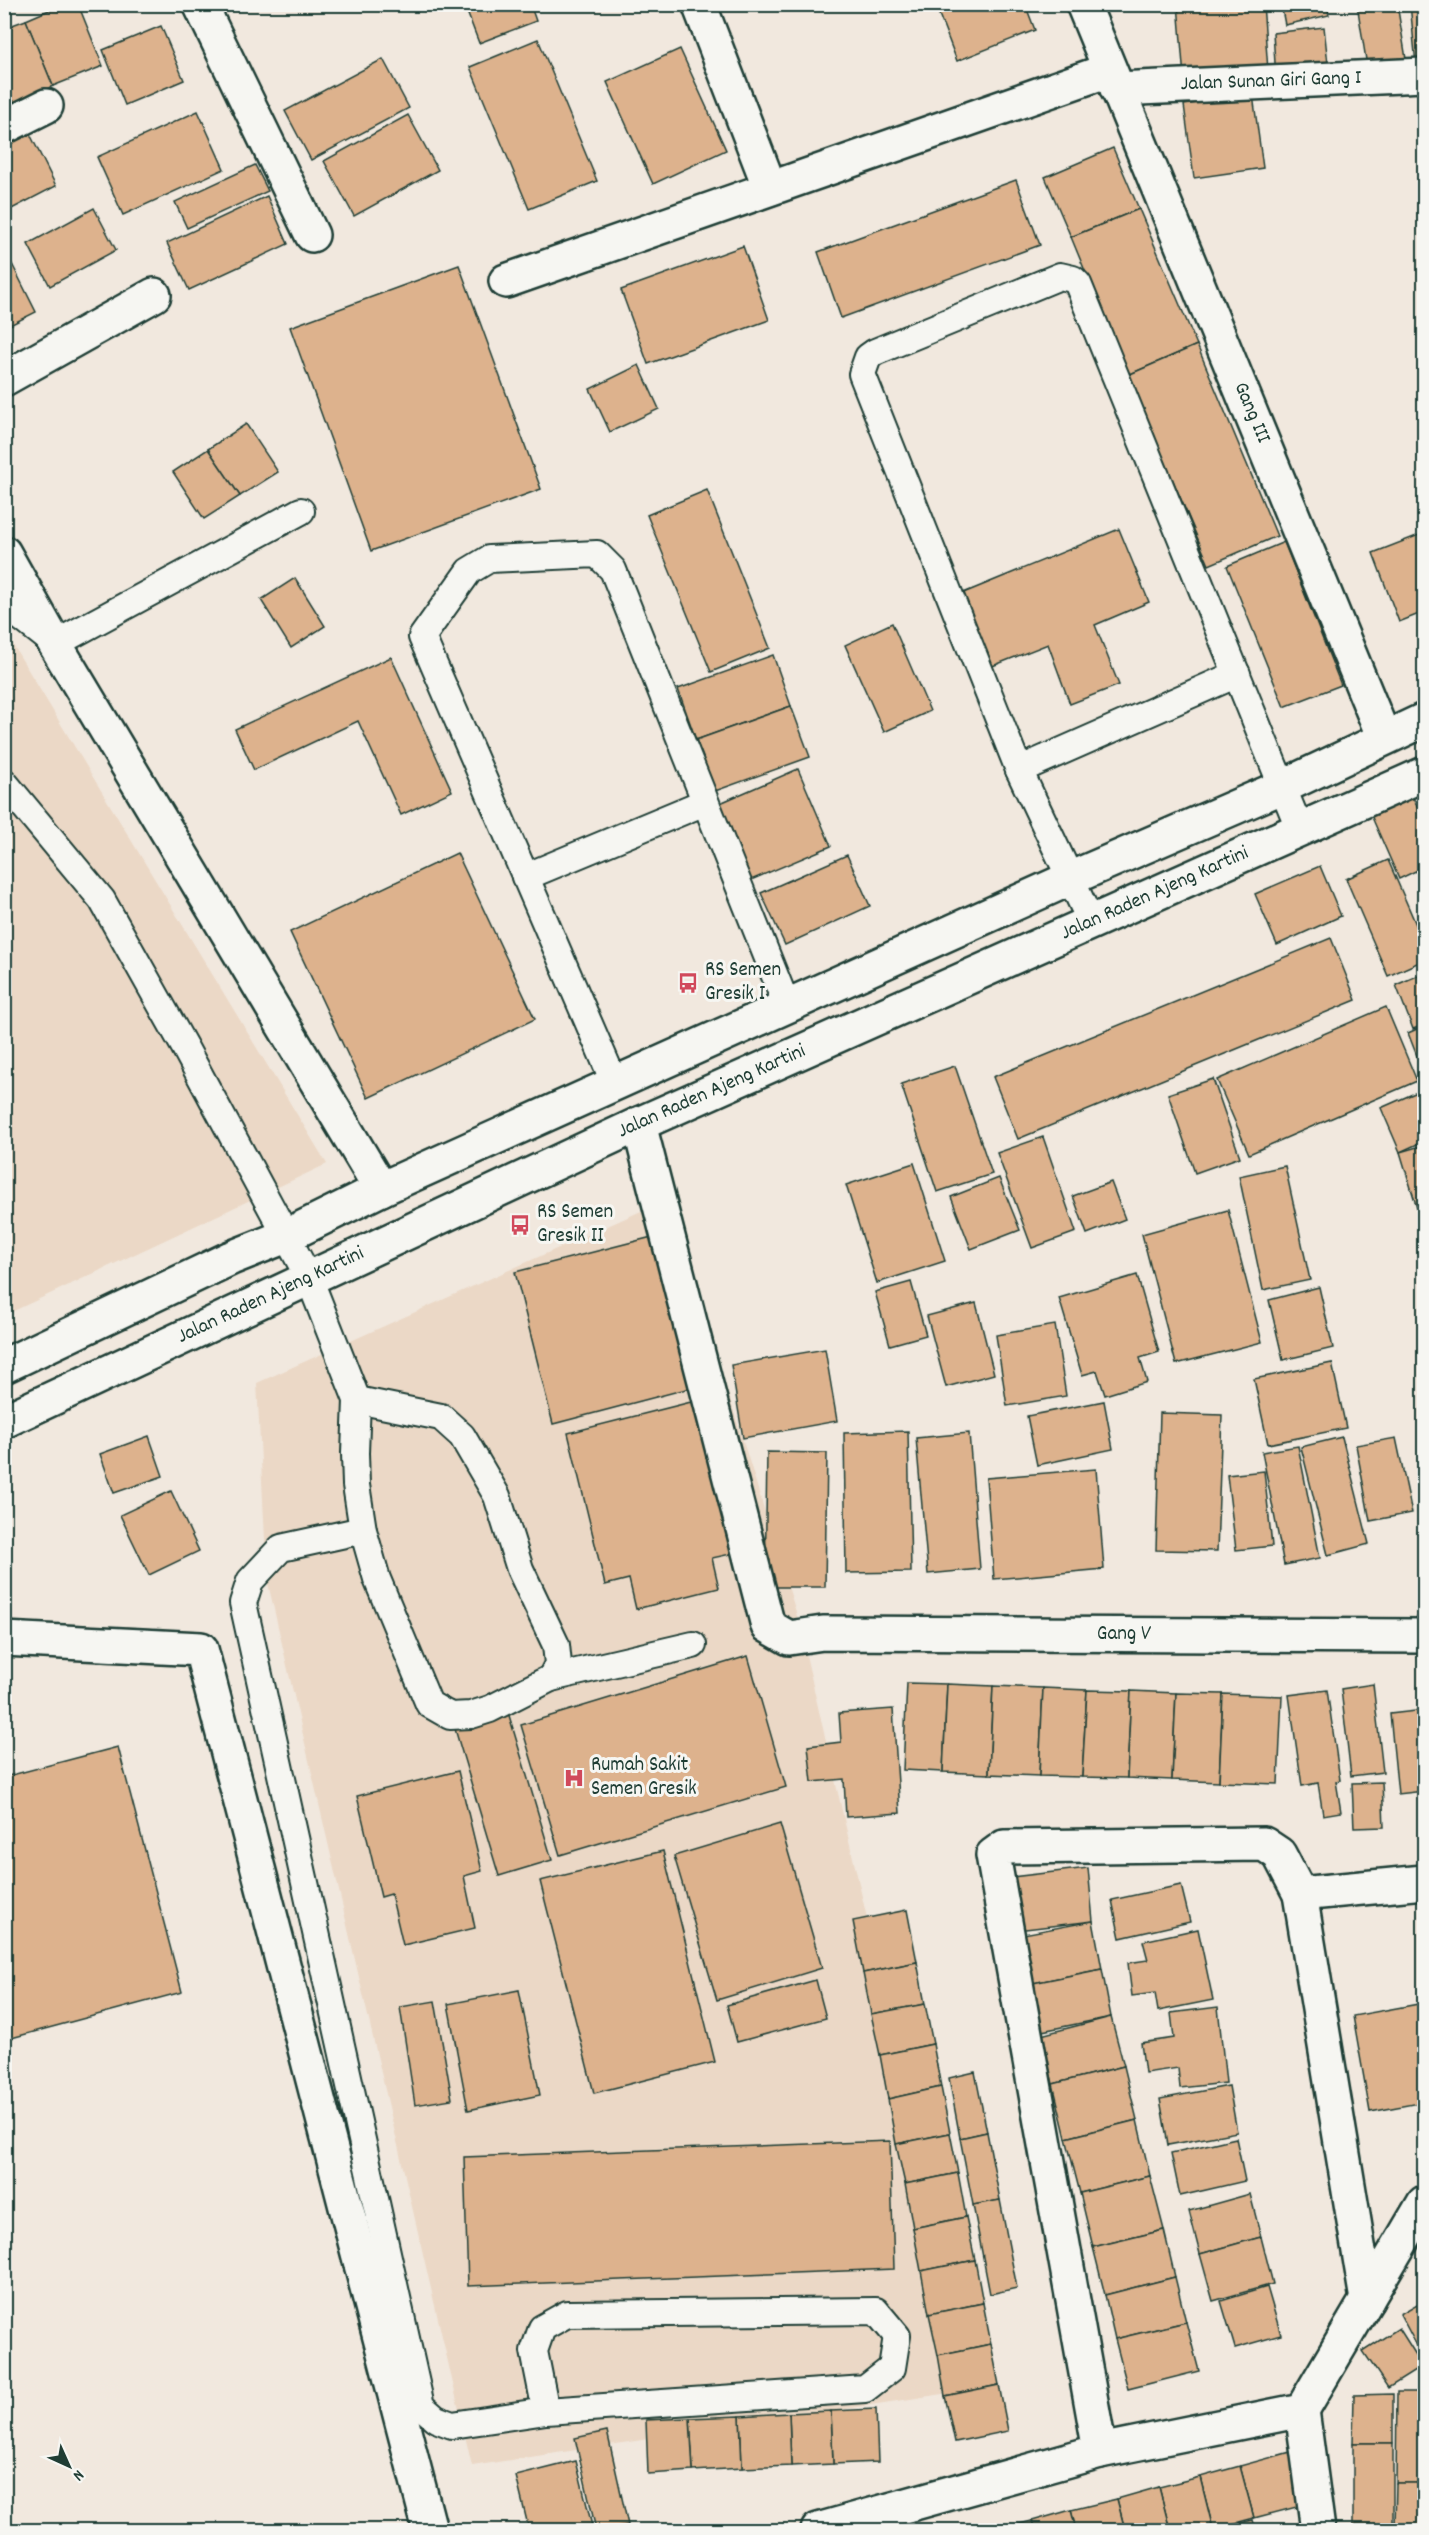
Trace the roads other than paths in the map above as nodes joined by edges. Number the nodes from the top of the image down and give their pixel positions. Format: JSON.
{"nodes":[{"id":1,"x":200,"y":4,"type":"edge"},
{"id":2,"x":699,"y":4,"type":"edge"},
{"id":3,"x":1083,"y":4,"type":"edge"},
{"id":4,"x":1425,"y":75,"type":"edge"},
{"id":5,"x":1113,"y":79,"type":"junction"},
{"id":6,"x":46,"y":106,"type":"dead end"},
{"id":7,"x":4,"y":127,"type":"edge"},
{"id":8,"x":770,"y":188,"type":"junction"},
{"id":9,"x":312,"y":235,"type":"dead end"},
{"id":10,"x":506,"y":281,"type":"dead end"},
{"id":11,"x":154,"y":295,"type":"dead end"},
{"id":12,"x":4,"y":379,"type":"edge"},
{"id":13,"x":302,"y":511,"type":"dead end"},
{"id":14,"x":4,"y":553,"type":"edge"},
{"id":15,"x":4,"y":604,"type":"edge"},
{"id":16,"x":55,"y":644,"type":"junction"},
{"id":17,"x":1237,"y":674,"type":"junction"},
{"id":18,"x":1425,"y":720,"type":"edge"},
{"id":19,"x":1384,"y":738,"type":"junction"},
{"id":20,"x":1019,"y":770,"type":"junction"},
{"id":21,"x":1425,"y":774,"type":"edge"},
{"id":22,"x":4,"y":782,"type":"edge"},
{"id":23,"x":1284,"y":786,"type":"junction"},
{"id":24,"x":705,"y":802,"type":"junction"},
{"id":25,"x":1300,"y":830,"type":"junction"},
{"id":26,"x":525,"y":877,"type":"junction"},
{"id":27,"x":1069,"y":879,"type":"junction"},
{"id":28,"x":1091,"y":922,"type":"junction"},
{"id":29,"x":838,"y":984,"type":"junction"},
{"id":30,"x":787,"y":1006,"type":"junction"},
{"id":31,"x":857,"y":1027,"type":"junction"},
{"id":32,"x":615,"y":1084,"type":"junction"},
{"id":33,"x":639,"y":1124,"type":"junction"},
{"id":34,"x":381,"y":1190,"type":"junction"},
{"id":35,"x":286,"y":1236,"type":"junction"},
{"id":36,"x":309,"y":1278,"type":"junction"},
{"id":37,"x":4,"y":1366,"type":"edge"},
{"id":38,"x":357,"y":1400,"type":"junction"},
{"id":39,"x":4,"y":1421,"type":"edge"},
{"id":40,"x":363,"y":1530,"type":"junction"},
{"id":41,"x":1425,"y":1636,"type":"edge"},
{"id":42,"x":4,"y":1639,"type":"edge"},
{"id":43,"x":693,"y":1645,"type":"dead end"},
{"id":44,"x":551,"y":1678,"type":"junction"},
{"id":45,"x":1425,"y":1882,"type":"edge"},
{"id":46,"x":1300,"y":1893,"type":"junction"},
{"id":47,"x":1425,"y":2203,"type":"edge"},
{"id":48,"x":1367,"y":2300,"type":"junction"},
{"id":49,"x":1302,"y":2410,"type":"junction"},
{"id":50,"x":546,"y":2411,"type":"junction"},
{"id":51,"x":1100,"y":2451,"type":"junction"},
{"id":52,"x":430,"y":2530,"type":"edge"},
{"id":53,"x":818,"y":2530,"type":"edge"},
{"id":54,"x":1318,"y":2530,"type":"edge"}],
"edges":[{"from":1,"to":9,"type":"main road"},
{"from":2,"to":8,"type":"main road"},
{"from":3,"to":5,"type":"main road","name":"Gang III"},
{"from":4,"to":5,"type":"main road","name":"Jalan Sunan Giri Gang I"},
{"from":5,"to":8,"type":"main road","name":"Jalan Sunan Giri Gang I"},
{"from":5,"to":19,"type":"main road","name":"Gang III"},
{"from":6,"to":7,"type":"main road"},
{"from":8,"to":10,"type":"main road","name":"Jalan Sunan Giri Gang I"},
{"from":11,"to":12,"type":"main road"},
{"from":13,"to":16,"type":"lane"},
{"from":14,"to":16,"type":"main road"},
{"from":15,"to":16,"type":"lane"},
{"from":16,"to":34,"type":"main road"},
{"from":17,"to":20,"type":"lane"},
{"from":17,"to":20,"type":"lane"},
{"from":17,"to":23,"type":"lane"},
{"from":18,"to":19,"type":"main road"},
{"from":19,"to":23,"type":"main road"},
{"from":20,"to":27,"type":"lane"},
{"from":21,"to":25,"type":"main road","name":"Jalan Raden Ajeng Kartini"},
{"from":22,"to":35,"type":"lane"},
{"from":23,"to":25,"type":"lane"},
{"from":23,"to":27,"type":"main road"},
{"from":24,"to":26,"type":"lane"},
{"from":24,"to":26,"type":"lane"},
{"from":24,"to":30,"type":"lane"},
{"from":25,"to":28,"type":"main road","name":"Jalan Raden Ajeng Kartini"},
{"from":26,"to":32,"type":"lane"},
{"from":27,"to":28,"type":"lane"},
{"from":27,"to":29,"type":"main road"},
{"from":28,"to":31,"type":"main road","name":"Jalan Raden Ajeng Kartini"},
{"from":29,"to":30,"type":"main road"},
{"from":29,"to":31,"type":"main road"},
{"from":30,"to":32,"type":"main road"},
{"from":31,"to":33,"type":"main road","name":"Jalan Raden Ajeng Kartini"},
{"from":32,"to":34,"type":"main road"},
{"from":33,"to":36,"type":"main road","name":"Jalan Raden Ajeng Kartini"},
{"from":33,"to":41,"type":"main road","name":"Gang V"},
{"from":34,"to":35,"type":"main road"},
{"from":35,"to":36,"type":"lane"},
{"from":35,"to":37,"type":"main road"},
{"from":36,"to":38,"type":"lane"},
{"from":36,"to":39,"type":"main road","name":"Jalan Raden Ajeng Kartini"},
{"from":38,"to":40,"type":"lane"},
{"from":38,"to":44,"type":"lane"},
{"from":40,"to":44,"type":"lane"},
{"from":40,"to":50,"type":"lane"},
{"from":42,"to":52,"type":"main road"},
{"from":43,"to":44,"type":"lane"},
{"from":45,"to":46,"type":"main road"},
{"from":46,"to":48,"type":"main road"},
{"from":46,"to":51,"type":"main road"},
{"from":47,"to":48,"type":"main road"},
{"from":48,"to":49,"type":"main road"},
{"from":49,"to":51,"type":"main road"},
{"from":49,"to":54,"type":"main road"},
{"from":50,"to":50,"type":"lane"},
{"from":51,"to":53,"type":"main road"}]}
